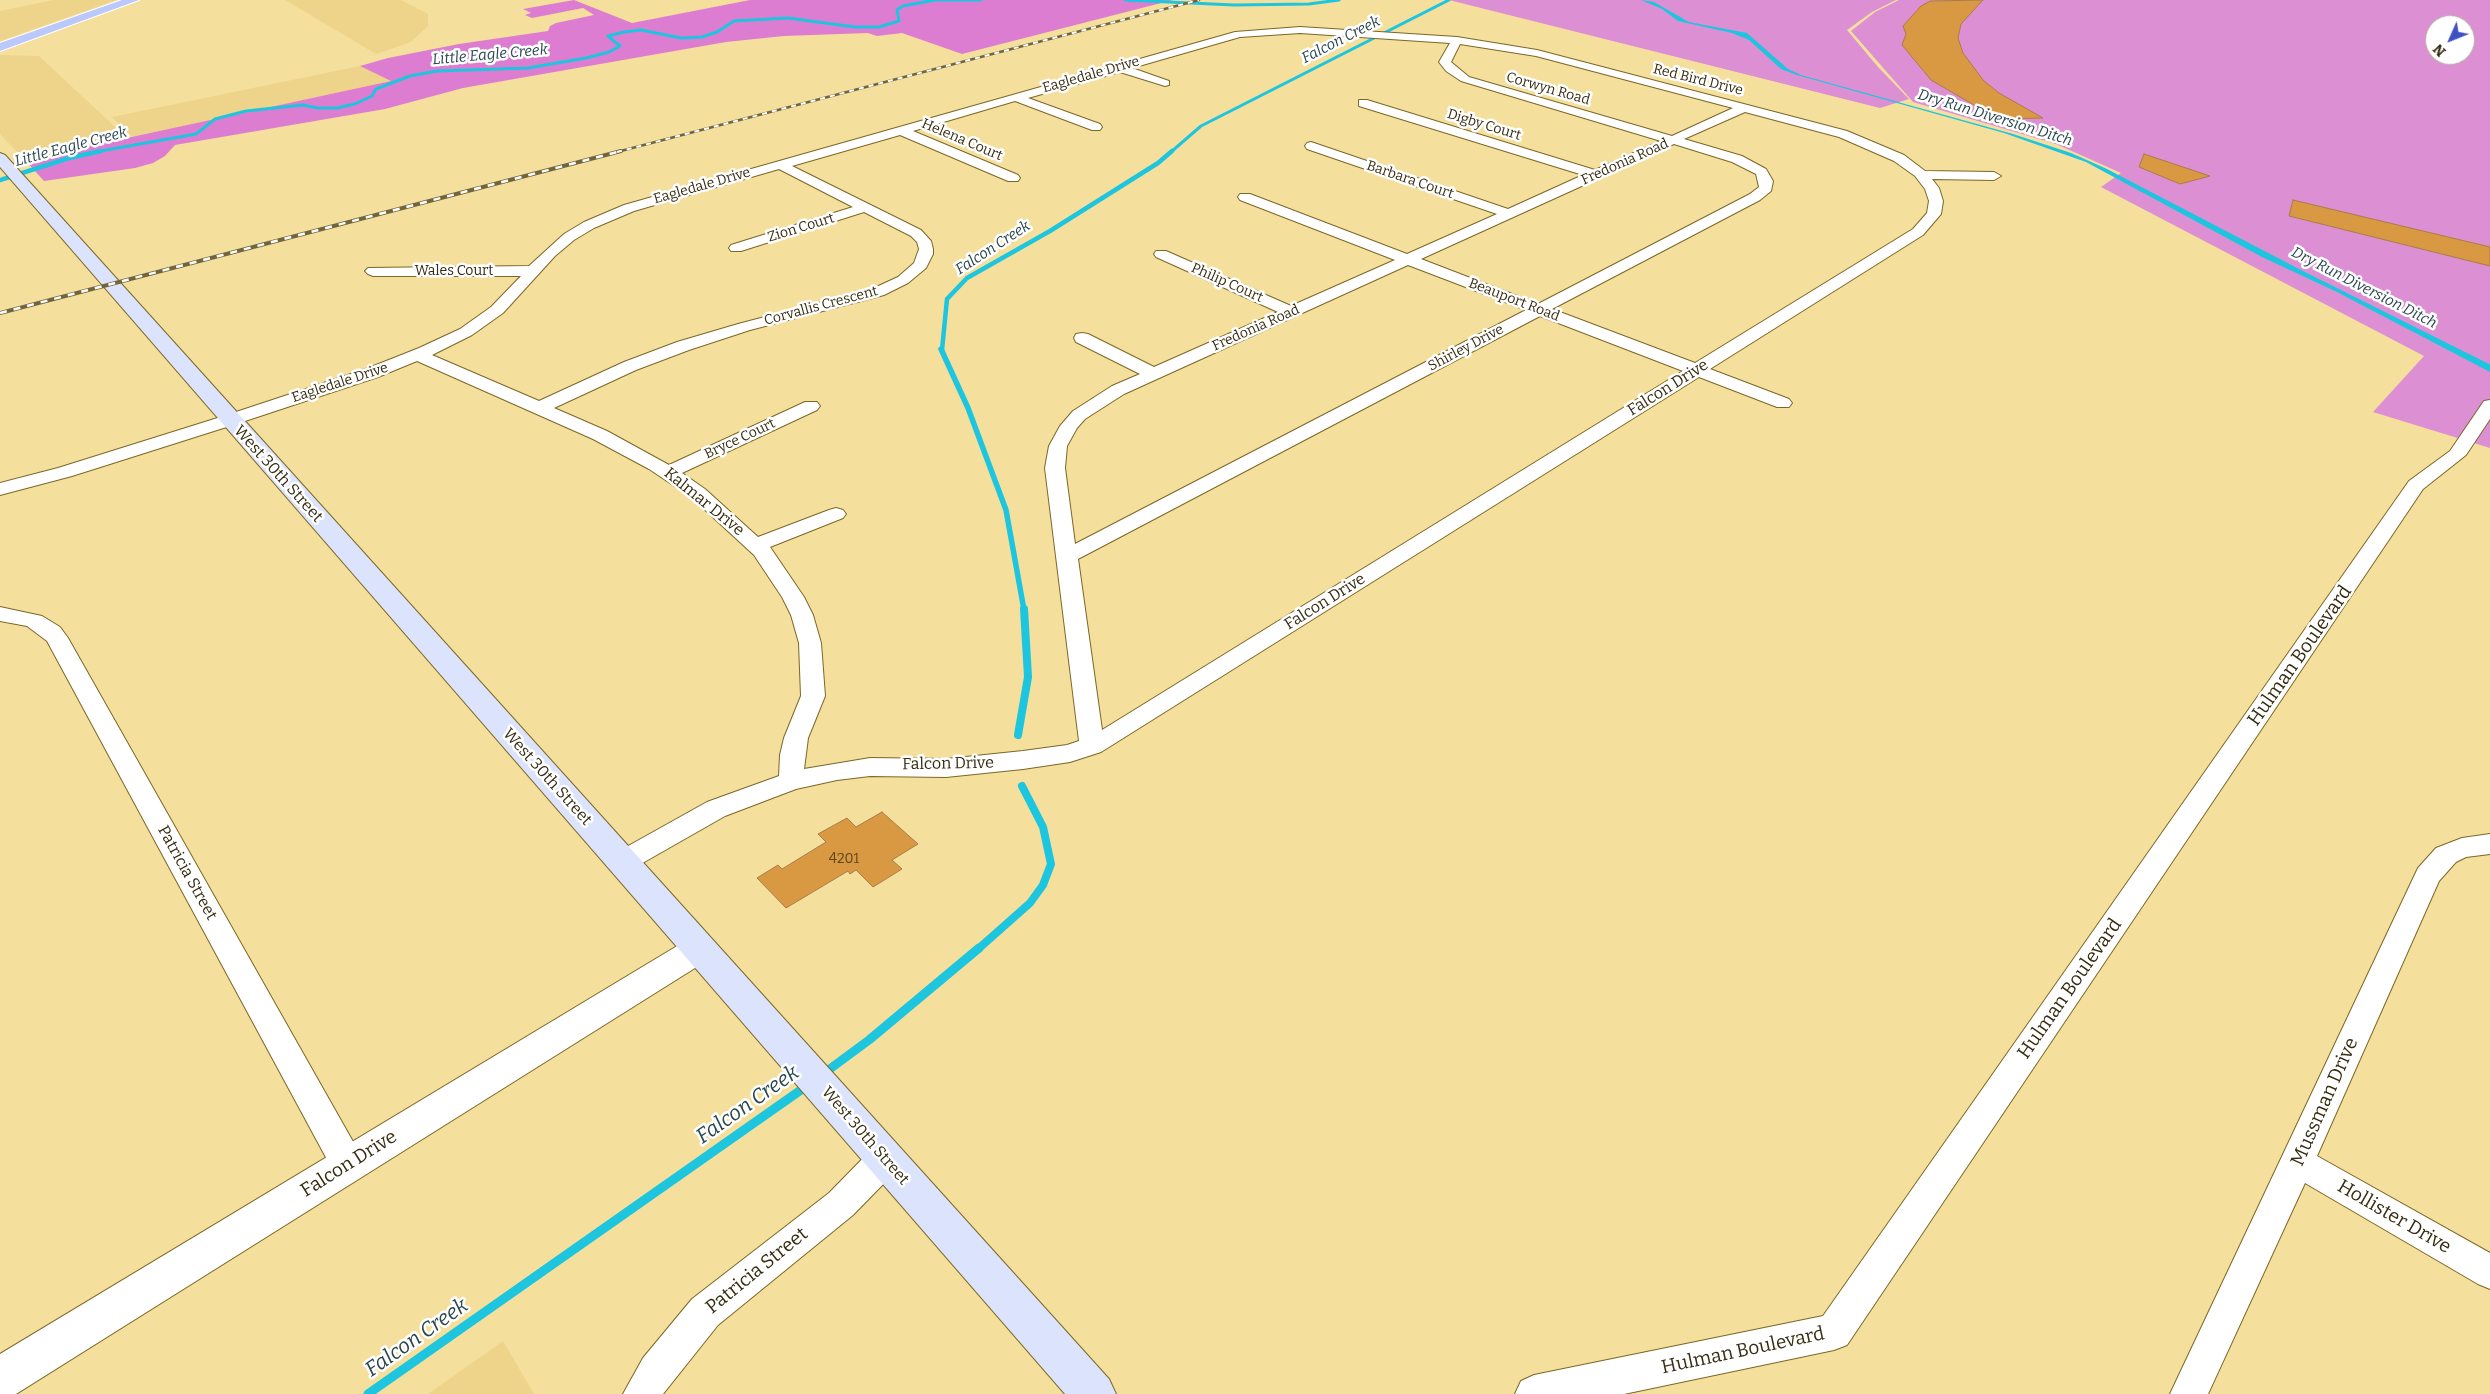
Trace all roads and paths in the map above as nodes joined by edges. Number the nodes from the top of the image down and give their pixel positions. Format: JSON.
{"nodes":[{"id":1,"x":133,"y":0,"type":"edge"},
{"id":2,"x":1457,"y":40,"type":"junction"},
{"id":3,"x":0,"y":47,"type":"edge"},
{"id":4,"x":1118,"y":67,"type":"junction"},
{"id":5,"x":1166,"y":83,"type":"dead end"},
{"id":6,"x":1014,"y":97,"type":"junction"},
{"id":7,"x":1362,"y":103,"type":"dead end"},
{"id":8,"x":1746,"y":107,"type":"junction"},
{"id":9,"x":1096,"y":127,"type":"dead end"},
{"id":10,"x":900,"y":130,"type":"junction"},
{"id":11,"x":1673,"y":140,"type":"junction"},
{"id":12,"x":1311,"y":146,"type":"dead end"},
{"id":13,"x":779,"y":164,"type":"junction"},
{"id":14,"x":9,"y":168,"type":"edge"},
{"id":15,"x":1596,"y":175,"type":"junction"},
{"id":16,"x":1922,"y":175,"type":"junction"},
{"id":17,"x":1994,"y":176,"type":"dead end"},
{"id":18,"x":1013,"y":178,"type":"dead end"},
{"id":19,"x":1245,"y":197,"type":"dead end"},
{"id":20,"x":866,"y":207,"type":"junction"},
{"id":21,"x":1510,"y":214,"type":"junction"},
{"id":22,"x":736,"y":248,"type":"dead end"},
{"id":23,"x":1161,"y":254,"type":"dead end"},
{"id":24,"x":1408,"y":260,"type":"junction"},
{"id":25,"x":373,"y":271,"type":"dead end"},
{"id":26,"x":534,"y":271,"type":"junction"},
{"id":27,"x":1540,"y":310,"type":"junction"},
{"id":28,"x":1292,"y":312,"type":"junction"},
{"id":29,"x":1082,"y":338,"type":"dead end"},
{"id":30,"x":418,"y":356,"type":"junction"},
{"id":31,"x":1696,"y":370,"type":"junction"},
{"id":32,"x":1154,"y":374,"type":"junction"},
{"id":33,"x":1783,"y":403,"type":"dead end"},
{"id":34,"x":2490,"y":405,"type":"edge"},
{"id":35,"x":811,"y":406,"type":"dead end"},
{"id":36,"x":539,"y":408,"type":"junction"},
{"id":37,"x":230,"y":420,"type":"junction"},
{"id":38,"x":669,"y":472,"type":"junction"},
{"id":39,"x":0,"y":489,"type":"edge"},
{"id":40,"x":836,"y":514,"type":"dead end"},
{"id":41,"x":756,"y":545,"type":"junction"},
{"id":42,"x":1066,"y":557,"type":"junction"},
{"id":43,"x":0,"y":614,"type":"edge"},
{"id":44,"x":1092,"y":746,"type":"junction"},
{"id":45,"x":791,"y":781,"type":"junction"},
{"id":46,"x":2490,"y":844,"type":"edge"},
{"id":47,"x":622,"y":862,"type":"junction"},
{"id":48,"x":699,"y":949,"type":"junction"},
{"id":49,"x":885,"y":1159,"type":"junction"},
{"id":50,"x":2298,"y":1162,"type":"junction"},
{"id":51,"x":348,"y":1164,"type":"junction"},
{"id":52,"x":2490,"y":1272,"type":"edge"},
{"id":53,"x":0,"y":1379,"type":"edge"},
{"id":54,"x":642,"y":1394,"type":"edge"},
{"id":55,"x":1094,"y":1394,"type":"edge"},
{"id":56,"x":1534,"y":1394,"type":"edge"},
{"id":57,"x":2189,"y":1394,"type":"edge"}],
"edges":[{"from":1,"to":3,"type":"main road"},
{"from":2,"to":4,"type":"street","name":"Eagledale Drive"},
{"from":2,"to":8,"type":"street","name":"Red Bird Drive"},
{"from":2,"to":11,"type":"street","name":"Corwyn Road"},
{"from":4,"to":5,"type":"street"},
{"from":4,"to":6,"type":"street","name":"Eagledale Drive"},
{"from":6,"to":9,"type":"street"},
{"from":6,"to":10,"type":"street","name":"Eagledale Drive"},
{"from":7,"to":15,"type":"street","name":"Digby Court"},
{"from":8,"to":11,"type":"street","name":"Fredonia Road"},
{"from":8,"to":16,"type":"street","name":"Red Bird Drive"},
{"from":10,"to":13,"type":"street","name":"Eagledale Drive"},
{"from":10,"to":18,"type":"street","name":"Helena Court"},
{"from":11,"to":15,"type":"street","name":"Fredonia Road"},
{"from":11,"to":27,"type":"street","name":"Shirley Drive"},
{"from":12,"to":21,"type":"street","name":"Barbara Court"},
{"from":13,"to":20,"type":"street","name":"Corvallis Crescent"},
{"from":13,"to":26,"type":"street","name":"Eagledale Drive"},
{"from":14,"to":37,"type":"main road","name":"West 30th Street"},
{"from":15,"to":21,"type":"street","name":"Fredonia Road"},
{"from":16,"to":17,"type":"street"},
{"from":16,"to":31,"type":"street","name":"Falcon Drive"},
{"from":19,"to":24,"type":"street","name":"Beauport Road"},
{"from":20,"to":22,"type":"street","name":"Zion Court"},
{"from":20,"to":36,"type":"street","name":"Corvallis Crescent"},
{"from":21,"to":24,"type":"street","name":"Fredonia Road"},
{"from":23,"to":28,"type":"street","name":"Philip Court"},
{"from":24,"to":27,"type":"street","name":"Beauport Road"},
{"from":24,"to":28,"type":"street","name":"Fredonia Road"},
{"from":25,"to":26,"type":"street","name":"Wales Court"},
{"from":26,"to":30,"type":"street","name":"Eagledale Drive"},
{"from":27,"to":31,"type":"street","name":"Beauport Road"},
{"from":27,"to":42,"type":"street","name":"Shirley Drive"},
{"from":28,"to":32,"type":"street","name":"Fredonia Road"},
{"from":29,"to":32,"type":"street"},
{"from":30,"to":36,"type":"street","name":"Kalmar Drive"},
{"from":30,"to":37,"type":"street","name":"Eagledale Drive"},
{"from":31,"to":33,"type":"street","name":"Beauport Road"},
{"from":31,"to":44,"type":"street","name":"Falcon Drive"},
{"from":32,"to":42,"type":"street","name":"Fredonia Road"},
{"from":34,"to":56,"type":"street","name":"Hulman Boulevard"},
{"from":35,"to":38,"type":"street","name":"Bryce Court"},
{"from":36,"to":38,"type":"street","name":"Kalmar Drive"},
{"from":37,"to":39,"type":"street","name":"Eagledale Drive"},
{"from":37,"to":47,"type":"main road","name":"West 30th Street"},
{"from":38,"to":41,"type":"street","name":"Kalmar Drive"},
{"from":40,"to":41,"type":"street"},
{"from":41,"to":45,"type":"street","name":"Kalmar Drive"},
{"from":42,"to":44,"type":"street","name":"Fredonia Road"},
{"from":43,"to":51,"type":"street","name":"Patricia Street"},
{"from":44,"to":45,"type":"street","name":"Falcon Drive"},
{"from":45,"to":47,"type":"street","name":"Falcon Drive"},
{"from":46,"to":50,"type":"street","name":"Mussman Drive"},
{"from":47,"to":48,"type":"main road","name":"West 30th Street"},
{"from":48,"to":49,"type":"main road","name":"West 30th Street"},
{"from":48,"to":51,"type":"street","name":"Falcon Drive"},
{"from":49,"to":54,"type":"street","name":"Patricia Street"},
{"from":49,"to":55,"type":"main road","name":"West 30th Street"},
{"from":50,"to":52,"type":"street","name":"Hollister Drive"},
{"from":50,"to":57,"type":"street","name":"Mussman Drive"},
{"from":51,"to":53,"type":"street","name":"Falcon Drive"}]}
